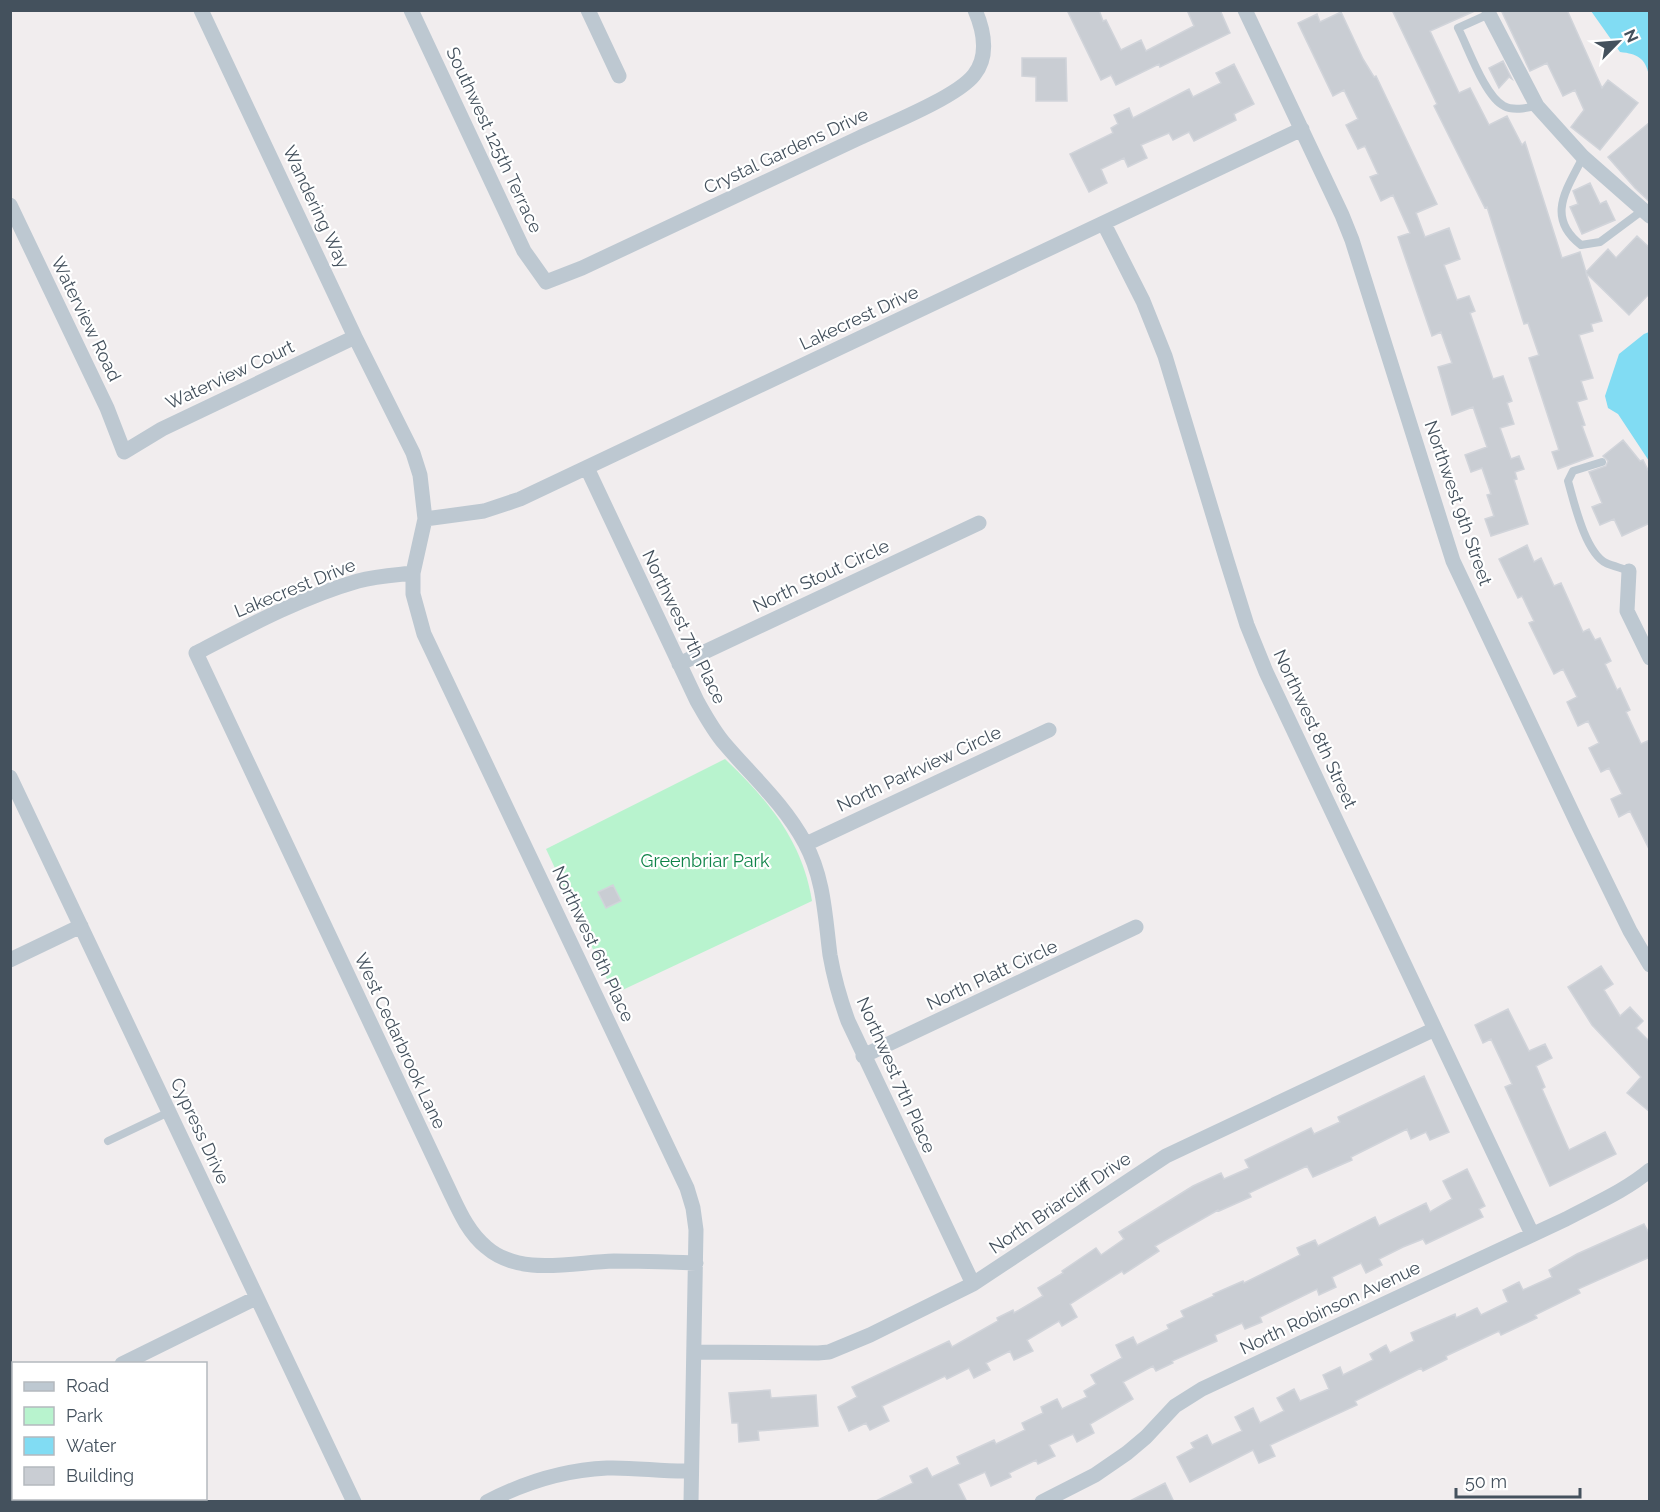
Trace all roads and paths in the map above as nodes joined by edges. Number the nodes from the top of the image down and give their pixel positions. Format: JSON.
{"nodes":[{"id":1,"x":201,"y":10,"type":"edge"},
{"id":2,"x":411,"y":10,"type":"edge"},
{"id":3,"x":588,"y":10,"type":"edge"},
{"id":4,"x":975,"y":10,"type":"edge"},
{"id":5,"x":1489,"y":14,"type":"joint"},
{"id":6,"x":1247,"y":16,"type":"edge"},
{"id":7,"x":619,"y":76,"type":"dead end"},
{"id":8,"x":1537,"y":106,"type":"junction"},
{"id":9,"x":1302,"y":129,"type":"junction"},
{"id":10,"x":1583,"y":157,"type":"junction"},
{"id":11,"x":10,"y":205,"type":"edge"},
{"id":12,"x":1646,"y":213,"type":"edge"},
{"id":13,"x":1104,"y":224,"type":"junction"},
{"id":14,"x":546,"y":282,"type":"joint"},
{"id":15,"x":355,"y":336,"type":"junction"},
{"id":16,"x":395,"y":420,"type":"joint"},
{"id":17,"x":124,"y":452,"type":"joint"},
{"id":18,"x":1602,"y":462,"type":"dead end"},
{"id":19,"x":587,"y":468,"type":"junction"},
{"id":20,"x":425,"y":519,"type":"junction"},
{"id":21,"x":979,"y":523,"type":"dead end"},
{"id":22,"x":1629,"y":571,"type":"joint"},
{"id":23,"x":413,"y":573,"type":"junction"},
{"id":24,"x":196,"y":653,"type":"joint"},
{"id":25,"x":1650,"y":658,"type":"edge"},
{"id":26,"x":679,"y":664,"type":"junction"},
{"id":27,"x":1049,"y":730,"type":"dead end"},
{"id":28,"x":10,"y":777,"type":"edge"},
{"id":29,"x":806,"y":844,"type":"junction"},
{"id":30,"x":81,"y":926,"type":"junction"},
{"id":31,"x":1136,"y":927,"type":"dead end"},
{"id":32,"x":10,"y":960,"type":"edge"},
{"id":33,"x":1650,"y":965,"type":"edge"},
{"id":34,"x":1435,"y":1029,"type":"junction"},
{"id":35,"x":864,"y":1056,"type":"junction"},
{"id":36,"x":169,"y":1112,"type":"junction"},
{"id":37,"x":108,"y":1141,"type":"dead end"},
{"id":38,"x":1650,"y":1170,"type":"edge"},
{"id":39,"x":1532,"y":1234,"type":"junction"},
{"id":40,"x":696,"y":1263,"type":"junction"},
{"id":41,"x":973,"y":1284,"type":"junction"},
{"id":42,"x":256,"y":1298,"type":"junction"},
{"id":43,"x":694,"y":1352,"type":"junction"},
{"id":44,"x":126,"y":1362,"type":"edge"},
{"id":45,"x":691,"y":1471,"type":"junction"},
{"id":46,"x":1073,"y":1495,"type":"edge"},
{"id":47,"x":354,"y":1502,"type":"edge"},
{"id":48,"x":487,"y":1502,"type":"edge"},
{"id":49,"x":691,"y":1502,"type":"edge"},
{"id":50,"x":1042,"y":1502,"type":"edge"}],
"edges":[{"from":1,"to":15,"type":"street","name":"Wandering Way"},
{"from":2,"to":14,"type":"street","name":"Southwest 125th Terrace"},
{"from":3,"to":7,"type":"street"},
{"from":4,"to":14,"type":"street","name":"Crystal Gardens Drive"},
{"from":5,"to":8,"type":"street"},
{"from":5,"to":8,"type":"lane"},
{"from":6,"to":9,"type":"street","name":"Northwest 9th Street"},
{"from":8,"to":10,"type":"street"},
{"from":9,"to":13,"type":"street","name":"Lakecrest Drive"},
{"from":9,"to":33,"type":"street","name":"Northwest 9th Street"},
{"from":10,"to":12,"type":"street"},
{"from":10,"to":12,"type":"lane"},
{"from":11,"to":17,"type":"street","name":"Waterview Road"},
{"from":13,"to":19,"type":"street","name":"Lakecrest Drive"},
{"from":13,"to":34,"type":"street","name":"Northwest 8th Street"},
{"from":15,"to":16,"type":"street","name":"Wandering Way"},
{"from":15,"to":17,"type":"street","name":"Waterview Court"},
{"from":16,"to":20,"type":"street","name":"Northwest 6th Place"},
{"from":18,"to":22,"type":"lane"},
{"from":19,"to":20,"type":"street","name":"Lakecrest Drive"},
{"from":19,"to":26,"type":"street","name":"Northwest 7th Place"},
{"from":20,"to":23,"type":"street","name":"Northwest 6th Place"},
{"from":21,"to":26,"type":"street","name":"North Stout Circle"},
{"from":22,"to":25,"type":"street"},
{"from":23,"to":24,"type":"street","name":"Lakecrest Drive"},
{"from":23,"to":40,"type":"street","name":"Northwest 6th Place"},
{"from":24,"to":40,"type":"street","name":"West Cedarbrook Lane"},
{"from":26,"to":29,"type":"street","name":"Northwest 7th Place"},
{"from":27,"to":29,"type":"street","name":"North Parkview Circle"},
{"from":28,"to":30,"type":"street","name":"Cypress Drive"},
{"from":29,"to":35,"type":"street","name":"Northwest 7th Place"},
{"from":30,"to":32,"type":"street"},
{"from":30,"to":36,"type":"street","name":"Cypress Drive"},
{"from":31,"to":35,"type":"street","name":"North Platt Circle"},
{"from":34,"to":39,"type":"street","name":"Northwest 8th Street"},
{"from":34,"to":41,"type":"street","name":"North Briarcliff Drive"},
{"from":35,"to":41,"type":"street","name":"Northwest 7th Place"},
{"from":36,"to":37,"type":"lane"},
{"from":36,"to":42,"type":"street","name":"Cypress Drive"},
{"from":38,"to":39,"type":"street","name":"North Robinson Avenue"},
{"from":39,"to":46,"type":"street","name":"North Robinson Avenue"},
{"from":40,"to":43,"type":"street","name":"Northwest 6th Place"},
{"from":41,"to":43,"type":"street","name":"North Briarcliff Drive"},
{"from":42,"to":44,"type":"street"},
{"from":42,"to":47,"type":"street","name":"Cypress Drive"},
{"from":43,"to":45,"type":"street","name":"Northwest 6th Place"},
{"from":45,"to":48,"type":"street"},
{"from":45,"to":49,"type":"street","name":"Northwest 6th Place"},
{"from":46,"to":50,"type":"street","name":"North Robinson Avenue"}]}
